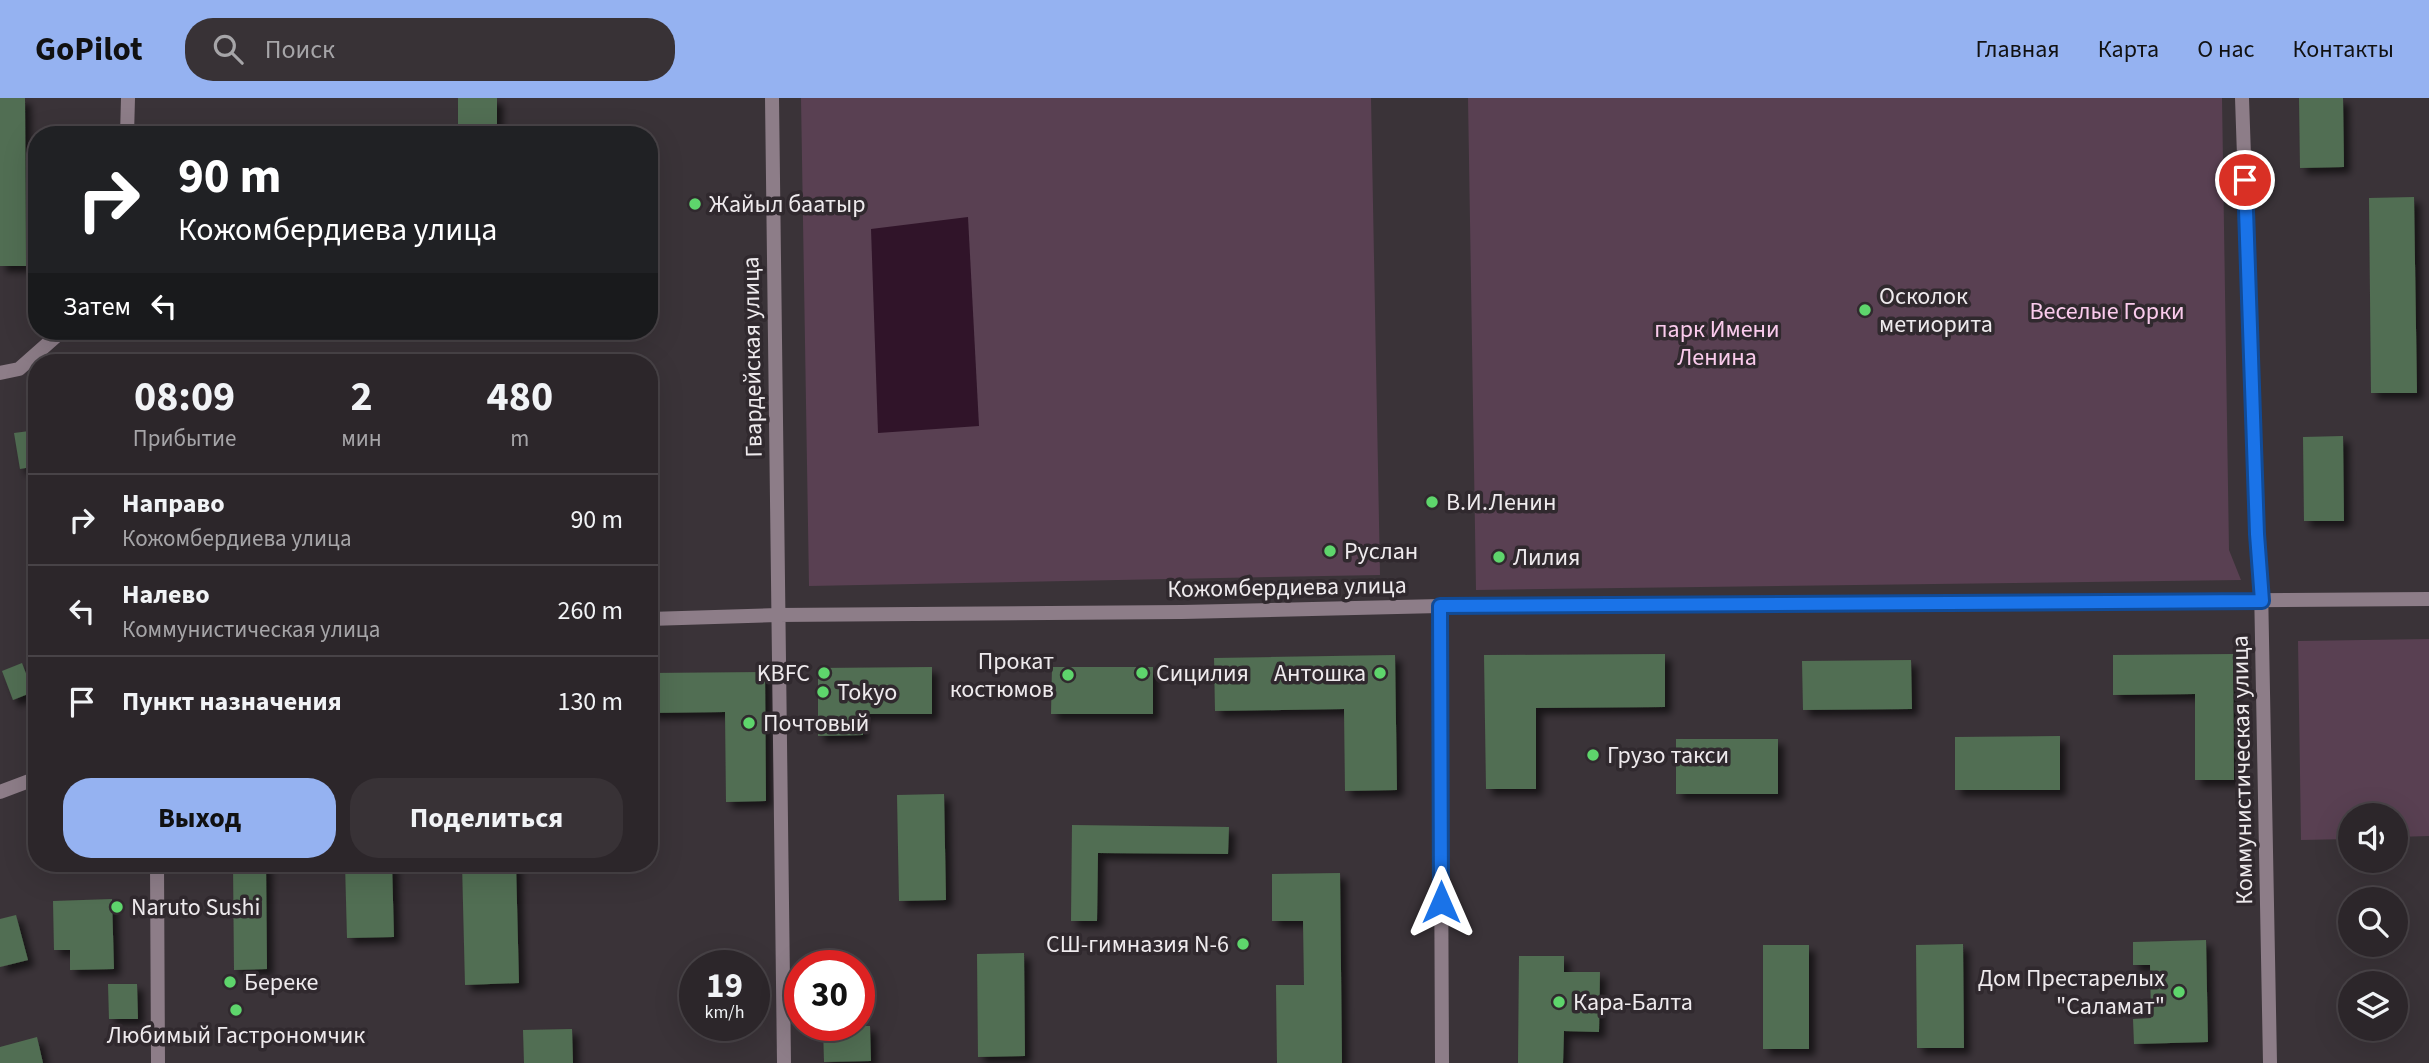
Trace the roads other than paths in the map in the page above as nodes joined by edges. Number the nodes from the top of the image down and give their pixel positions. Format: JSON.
{"nodes":[{"id":1,"x":128,"y":98,"type":"edge"},
{"id":2,"x":772,"y":98,"type":"edge"},
{"id":3,"x":2242,"y":98,"type":"edge"},
{"id":4,"x":127,"y":126,"type":"edge"},
{"id":5,"x":52,"y":340,"type":"edge"},
{"id":6,"x":36,"y":354,"type":"edge"},
{"id":7,"x":28,"y":361,"type":"edge"},
{"id":8,"x":0,"y":373,"type":"edge"},
{"id":9,"x":2429,"y":598,"type":"edge"},
{"id":10,"x":2262,"y":601,"type":"junction"},
{"id":11,"x":1440,"y":606,"type":"junction"},
{"id":12,"x":777,"y":615,"type":"junction"},
{"id":13,"x":658,"y":619,"type":"edge"},
{"id":14,"x":28,"y":781,"type":"edge"},
{"id":15,"x":0,"y":792,"type":"edge"},
{"id":16,"x":157,"y":872,"type":"edge"},
{"id":17,"x":158,"y":1063,"type":"edge"},
{"id":18,"x":784,"y":1063,"type":"edge"},
{"id":19,"x":1442,"y":1063,"type":"edge"},
{"id":20,"x":2270,"y":1063,"type":"edge"}],
"edges":[{"from":1,"to":4,"type":"street"},
{"from":2,"to":12,"type":"street","name":"Гвардейская улица"},
{"from":3,"to":10,"type":"street","name":"Коммунистическая улица"},
{"from":5,"to":6,"type":"street"},
{"from":7,"to":8,"type":"street"},
{"from":9,"to":10,"type":"street","name":"Кожомбердиева улица"},
{"from":10,"to":11,"type":"street","name":"Кожомбердиева улица"},
{"from":10,"to":20,"type":"street","name":"Коммунистическая улица"},
{"from":11,"to":12,"type":"street","name":"Кожомбердиева улица"},
{"from":11,"to":19,"type":"street"},
{"from":12,"to":13,"type":"street","name":"Кожомбердиева улица"},
{"from":12,"to":18,"type":"street","name":"Гвардейская улица"},
{"from":14,"to":15,"type":"street"},
{"from":16,"to":17,"type":"street"}]}
